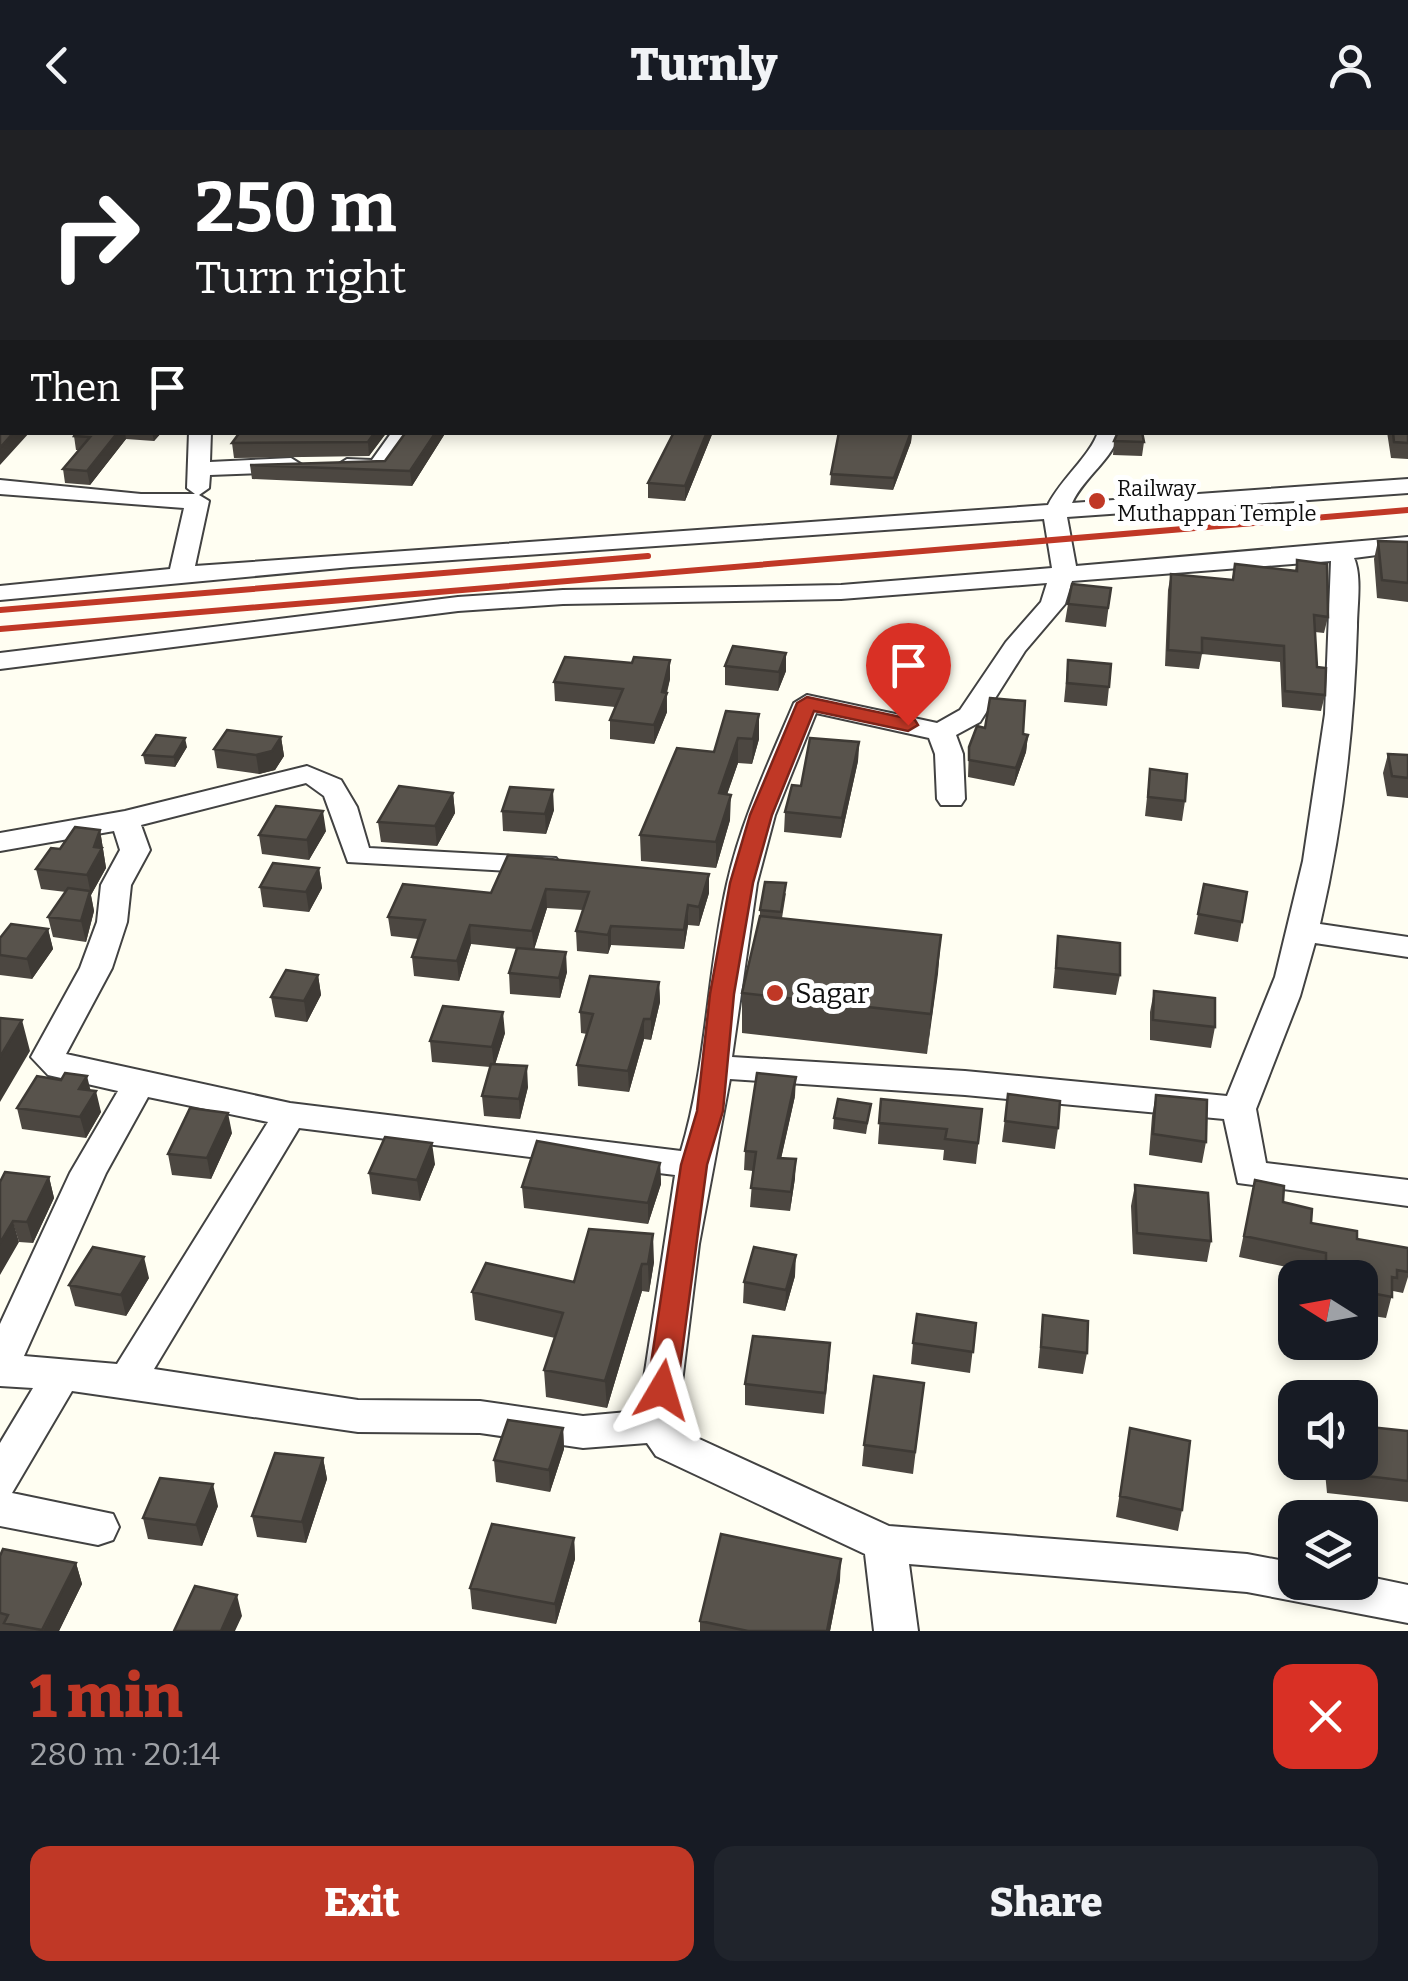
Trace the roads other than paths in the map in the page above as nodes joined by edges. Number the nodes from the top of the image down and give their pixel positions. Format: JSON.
{"nodes":[{"id":1,"x":200,"y":435,"type":"edge"},
{"id":2,"x":401,"y":435,"type":"edge"},
{"id":3,"x":1108,"y":435,"type":"edge"},
{"id":4,"x":199,"y":469,"type":"junction"},
{"id":5,"x":1408,"y":486,"type":"edge"},
{"id":6,"x":0,"y":487,"type":"edge"},
{"id":7,"x":197,"y":500,"type":"junction"},
{"id":8,"x":1055,"y":514,"type":"junction"},
{"id":9,"x":1408,"y":544,"type":"edge"},
{"id":10,"x":1339,"y":553,"type":"junction"},
{"id":11,"x":1062,"y":573,"type":"junction"},
{"id":12,"x":181,"y":574,"type":"junction"},
{"id":13,"x":0,"y":593,"type":"edge"},
{"id":14,"x":0,"y":661,"type":"edge"},
{"id":15,"x":941,"y":732,"type":"junction"},
{"id":16,"x":951,"y":800,"type":"dead end"},
{"id":17,"x":125,"y":820,"type":"junction"},
{"id":18,"x":0,"y":842,"type":"edge"},
{"id":19,"x":572,"y":867,"type":"edge"},
{"id":20,"x":704,"y":879,"type":"edge"},
{"id":21,"x":742,"y":883,"type":"junction"},
{"id":22,"x":1302,"y":931,"type":"junction"},
{"id":23,"x":1408,"y":947,"type":"edge"},
{"id":24,"x":717,"y":1066,"type":"junction"},
{"id":25,"x":139,"y":1084,"type":"junction"},
{"id":26,"x":1238,"y":1109,"type":"junction"},
{"id":27,"x":290,"y":1116,"type":"junction"},
{"id":28,"x":694,"y":1165,"type":"junction"},
{"id":29,"x":1408,"y":1193,"type":"edge"},
{"id":30,"x":0,"y":1368,"type":"edge"},
{"id":31,"x":59,"y":1378,"type":"junction"},
{"id":32,"x":128,"y":1380,"type":"junction"},
{"id":33,"x":657,"y":1426,"type":"junction"},
{"id":34,"x":0,"y":1480,"type":"edge"},
{"id":35,"x":0,"y":1508,"type":"edge"},
{"id":36,"x":98,"y":1527,"type":"dead end"},
{"id":37,"x":884,"y":1544,"type":"junction"},
{"id":38,"x":1278,"y":1578,"type":"edge"},
{"id":39,"x":1378,"y":1598,"type":"edge"},
{"id":40,"x":1408,"y":1604,"type":"edge"},
{"id":41,"x":896,"y":1631,"type":"edge"}],
"edges":[{"from":1,"to":4,"type":"street"},
{"from":2,"to":4,"type":"street"},
{"from":3,"to":8,"type":"street"},
{"from":4,"to":7,"type":"street"},
{"from":5,"to":8,"type":"street"},
{"from":6,"to":7,"type":"street"},
{"from":7,"to":12,"type":"street"},
{"from":8,"to":11,"type":"street"},
{"from":8,"to":12,"type":"street"},
{"from":9,"to":10,"type":"street"},
{"from":10,"to":11,"type":"street"},
{"from":10,"to":22,"type":"street"},
{"from":11,"to":14,"type":"street"},
{"from":11,"to":15,"type":"street"},
{"from":12,"to":13,"type":"street"},
{"from":15,"to":16,"type":"street"},
{"from":15,"to":21,"type":"street"},
{"from":17,"to":18,"type":"street"},
{"from":17,"to":19,"type":"street"},
{"from":17,"to":25,"type":"street"},
{"from":20,"to":21,"type":"street"},
{"from":21,"to":24,"type":"street"},
{"from":22,"to":23,"type":"street"},
{"from":22,"to":26,"type":"street"},
{"from":24,"to":26,"type":"street"},
{"from":24,"to":28,"type":"street"},
{"from":25,"to":27,"type":"street"},
{"from":25,"to":30,"type":"street"},
{"from":26,"to":29,"type":"street"},
{"from":27,"to":28,"type":"street"},
{"from":27,"to":32,"type":"street"},
{"from":28,"to":33,"type":"street"},
{"from":30,"to":31,"type":"street"},
{"from":31,"to":32,"type":"street"},
{"from":31,"to":34,"type":"street"},
{"from":32,"to":33,"type":"street"},
{"from":33,"to":37,"type":"street"},
{"from":35,"to":36,"type":"street"},
{"from":37,"to":38,"type":"street"},
{"from":37,"to":41,"type":"street"},
{"from":39,"to":40,"type":"street"}]}
